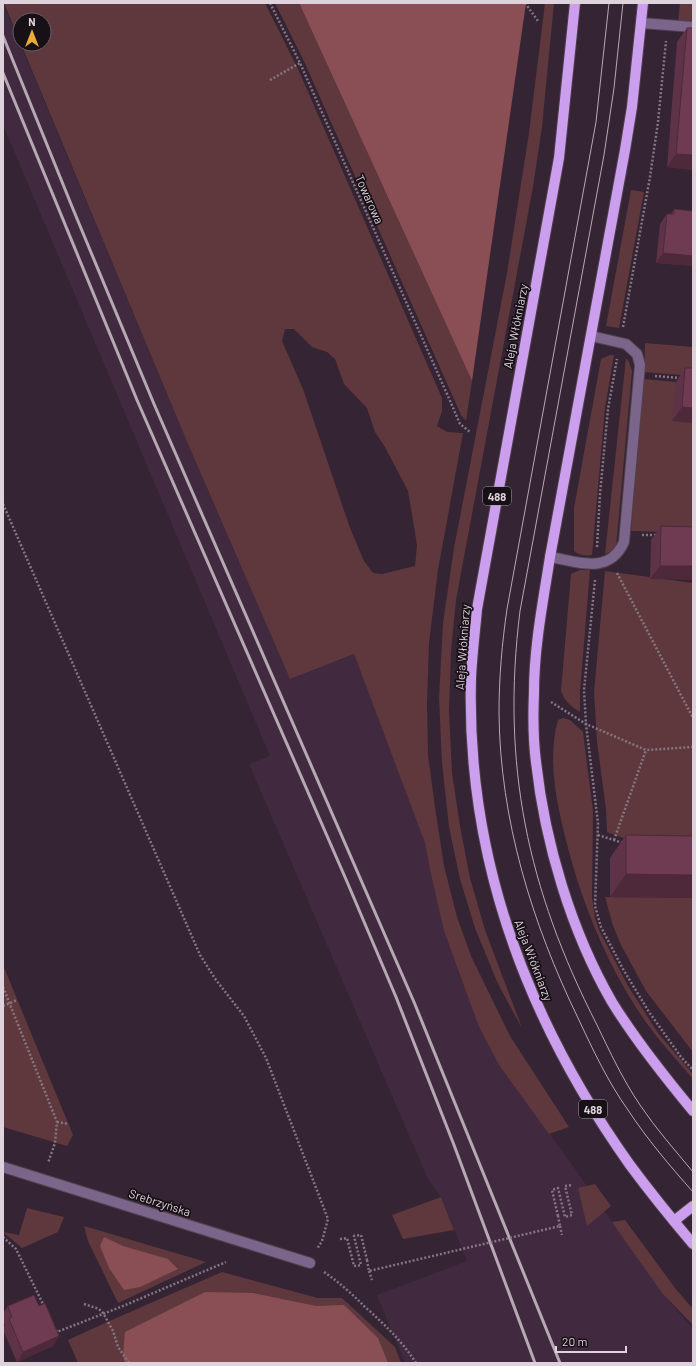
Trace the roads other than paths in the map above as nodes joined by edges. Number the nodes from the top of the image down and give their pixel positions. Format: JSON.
{"nodes":[{"id":1,"x":575,"y":3,"type":"edge"},
{"id":2,"x":643,"y":3,"type":"edge"},
{"id":3,"x":641,"y":23,"type":"junction"},
{"id":4,"x":693,"y":27,"type":"edge"},
{"id":5,"x":591,"y":336,"type":"junction"},
{"id":6,"x":550,"y":558,"type":"junction"},
{"id":7,"x":693,"y":1111,"type":"edge"},
{"id":8,"x":3,"y":1167,"type":"edge"},
{"id":9,"x":693,"y":1206,"type":"edge"},
{"id":10,"x":674,"y":1221,"type":"junction"},
{"id":11,"x":693,"y":1244,"type":"edge"},
{"id":12,"x":310,"y":1263,"type":"road end"}],
"edges":[{"from":1,"to":10,"type":"main road","name":"Aleja Włókniarzy","number":"488"},
{"from":2,"to":3,"type":"main road"},
{"from":3,"to":4,"type":"street"},
{"from":3,"to":5,"type":"main road"},
{"from":5,"to":6,"type":"main road"},
{"from":5,"to":6,"type":"street"},
{"from":6,"to":7,"type":"main road"},
{"from":8,"to":12,"type":"street","name":"Srebrzyńska"},
{"from":9,"to":10,"type":"main road"},
{"from":10,"to":11,"type":"main road","name":"Aleja Włókniarzy","number":"488"}]}
